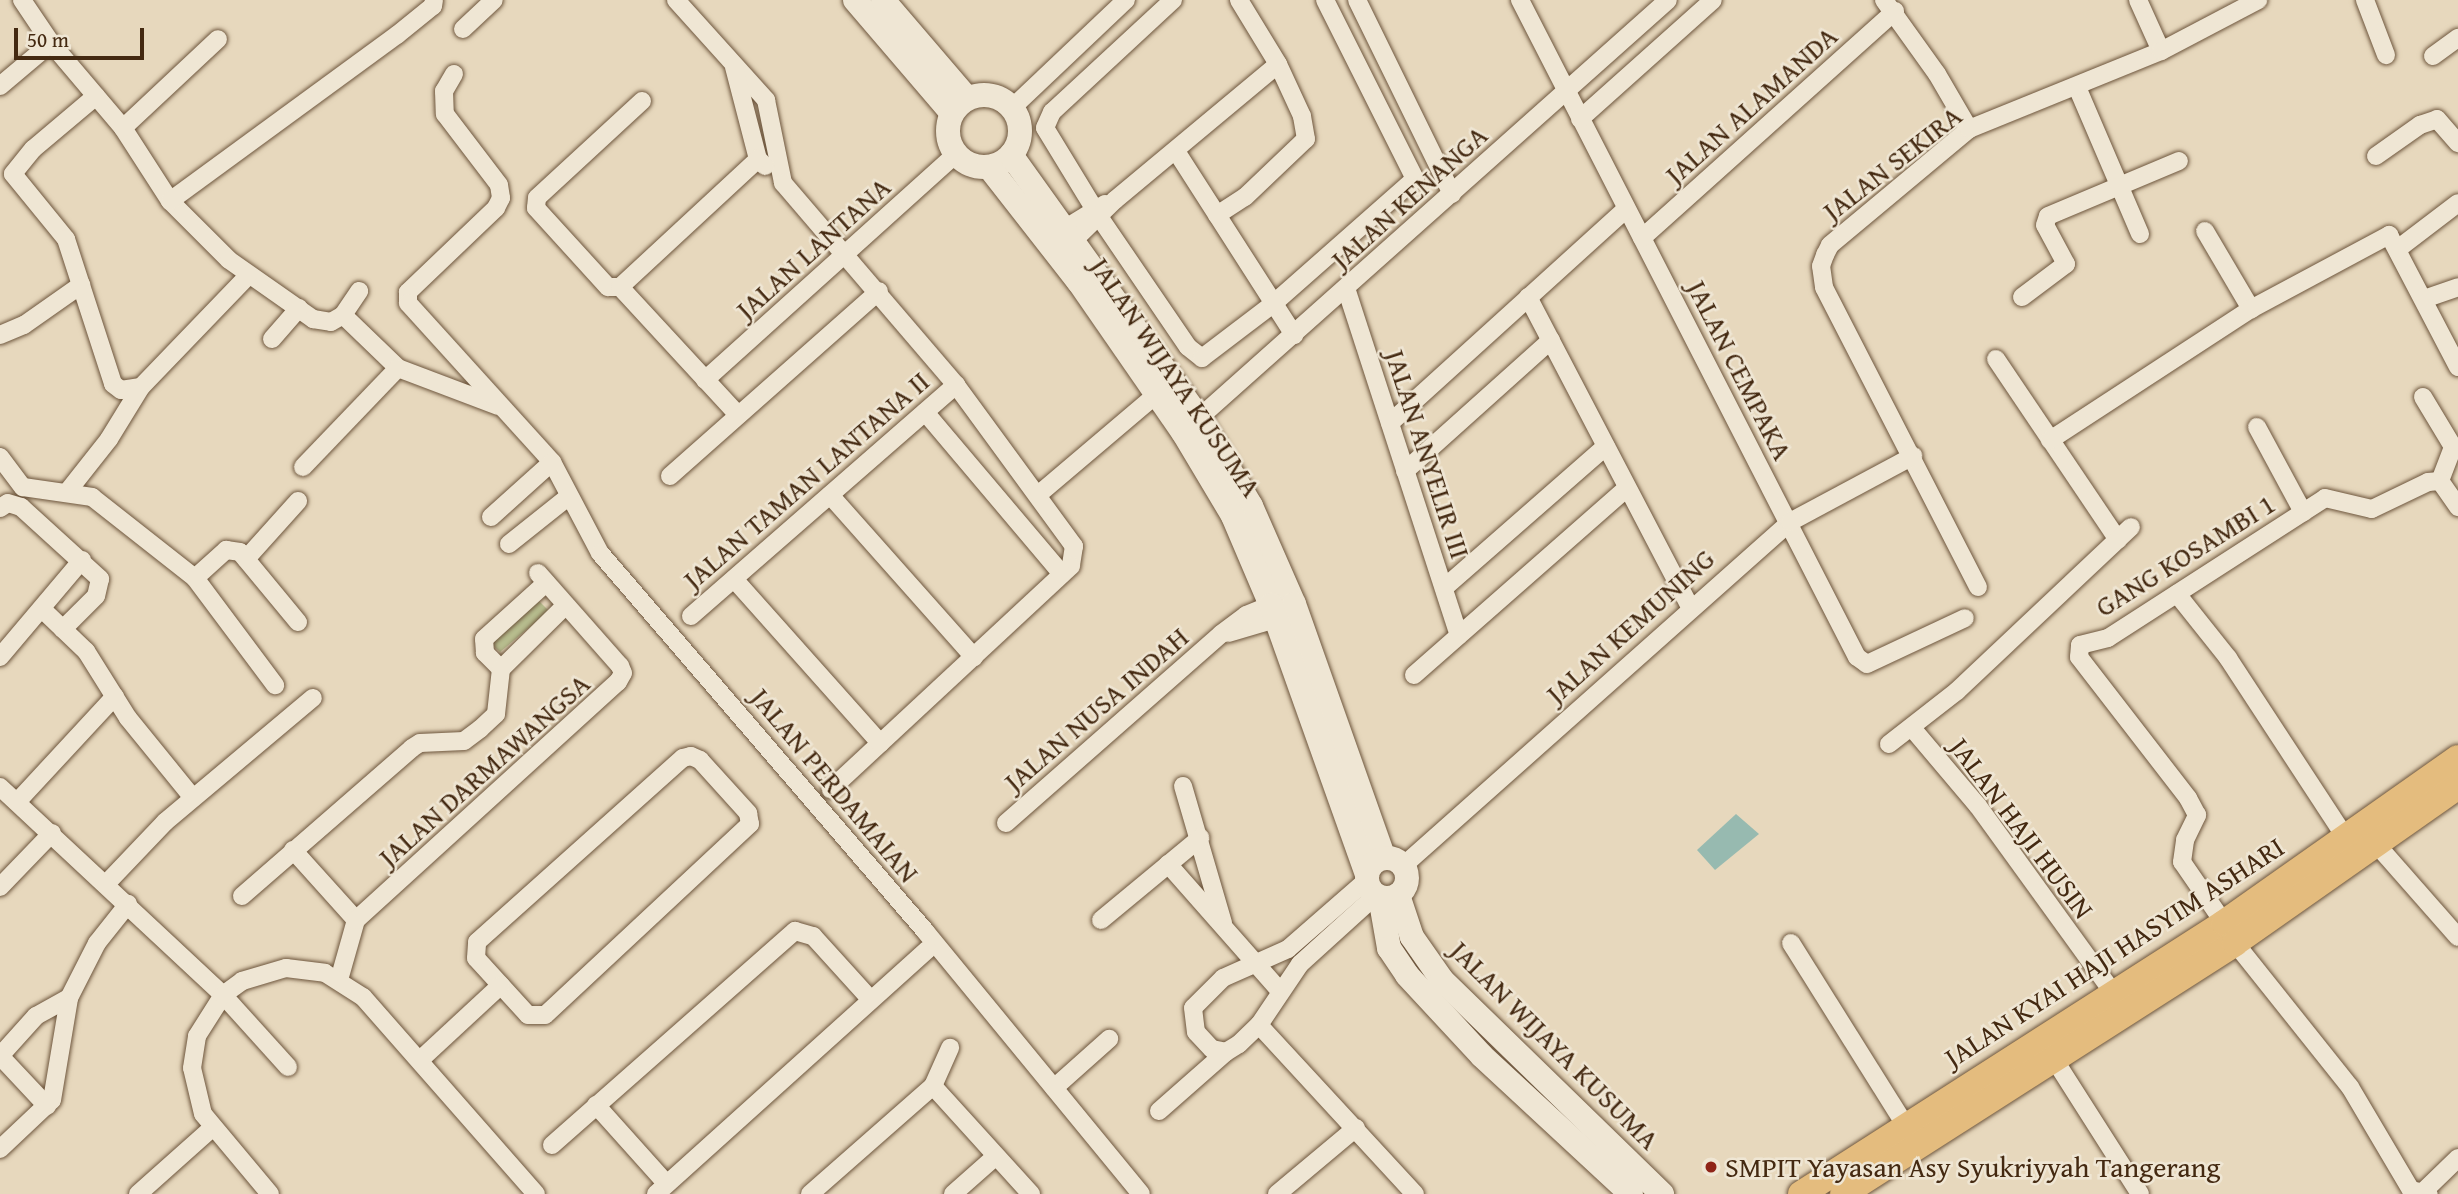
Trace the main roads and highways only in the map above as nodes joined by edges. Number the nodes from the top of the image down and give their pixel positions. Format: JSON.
{"nodes":[{"id":1,"x":2458,"y":758,"type":"edge"},
{"id":2,"x":2458,"y":786,"type":"edge"},
{"id":3,"x":2361,"y":836,"type":"junction"},
{"id":4,"x":2229,"y":933,"type":"junction"},
{"id":5,"x":1801,"y":1194,"type":"edge"},
{"id":6,"x":1843,"y":1194,"type":"edge"}],
"edges":[{"from":1,"to":3,"type":"main road","name":"JALAN KYAI HAJI HASYIM ASHARI"},
{"from":2,"to":3,"type":"main road","name":"JALAN KYAI HAJI HASYIM ASHARI"},
{"from":3,"to":4,"type":"main road","name":"JALAN KYAI HAJI HASYIM ASHARI"},
{"from":4,"to":5,"type":"main road","name":"JALAN KYAI HAJI HASYIM ASHARI"},
{"from":4,"to":6,"type":"main road","name":"JALAN KYAI HAJI HASYIM ASHARI"}]}
